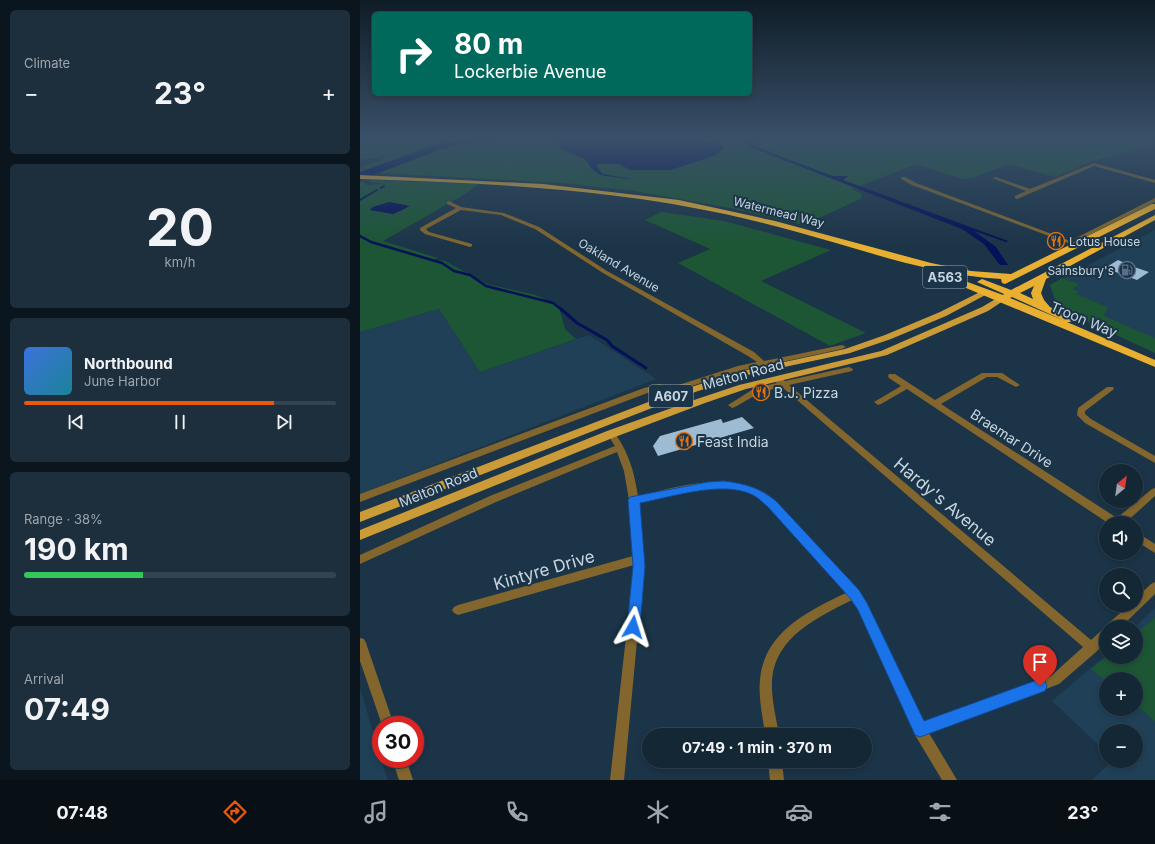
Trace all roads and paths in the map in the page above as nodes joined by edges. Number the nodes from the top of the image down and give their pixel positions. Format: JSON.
{"nodes":[{"id":1,"x":1072,"y":173,"type":"edge"},
{"id":2,"x":1126,"y":173,"type":"edge"},
{"id":3,"x":360,"y":177,"type":"edge"},
{"id":4,"x":903,"y":178,"type":"dead end"},
{"id":5,"x":994,"y":178,"type":"dead end"},
{"id":6,"x":1012,"y":179,"type":"dead end"},
{"id":7,"x":1005,"y":182,"type":"junction"},
{"id":8,"x":1155,"y":182,"type":"edge"},
{"id":9,"x":1030,"y":191,"type":"junction"},
{"id":10,"x":1017,"y":196,"type":"dead end"},
{"id":11,"x":1155,"y":200,"type":"edge"},
{"id":12,"x":449,"y":203,"type":"dead end"},
{"id":13,"x":1155,"y":206,"type":"edge"},
{"id":14,"x":460,"y":208,"type":"junction"},
{"id":15,"x":1141,"y":211,"type":"junction"},
{"id":16,"x":1155,"y":213,"type":"edge"},
{"id":17,"x":1155,"y":217,"type":"edge"},
{"id":18,"x":1124,"y":229,"type":"junction"},
{"id":19,"x":1093,"y":235,"type":"junction"},
{"id":20,"x":1077,"y":242,"type":"junction"},
{"id":21,"x":470,"y":245,"type":"dead end"},
{"id":22,"x":904,"y":260,"type":"junction"},
{"id":23,"x":929,"y":266,"type":"junction"},
{"id":24,"x":1042,"y":276,"type":"junction"},
{"id":25,"x":1012,"y":277,"type":"junction"},
{"id":26,"x":991,"y":289,"type":"junction"},
{"id":27,"x":1006,"y":296,"type":"junction"},
{"id":28,"x":1051,"y":310,"type":"junction"},
{"id":29,"x":844,"y":349,"type":"junction"},
{"id":30,"x":858,"y":360,"type":"junction"},
{"id":31,"x":1155,"y":364,"type":"edge"},
{"id":32,"x":766,"y":366,"type":"junction"},
{"id":33,"x":849,"y":369,"type":"dead end"},
{"id":34,"x":892,"y":376,"type":"dead end"},
{"id":35,"x":780,"y":382,"type":"junction"},
{"id":36,"x":1016,"y":385,"type":"dead end"},
{"id":37,"x":907,"y":386,"type":"junction"},
{"id":38,"x":1110,"y":389,"type":"dead end"},
{"id":39,"x":673,"y":392,"type":"junction"},
{"id":40,"x":878,"y":402,"type":"dead end"},
{"id":41,"x":935,"y":404,"type":"junction"},
{"id":42,"x":732,"y":406,"type":"dead end"},
{"id":43,"x":611,"y":434,"type":"junction"},
{"id":44,"x":620,"y":447,"type":"junction"},
{"id":45,"x":1155,"y":460,"type":"edge"},
{"id":46,"x":540,"y":462,"type":"junction"},
{"id":47,"x":465,"y":477,"type":"junction"},
{"id":48,"x":1155,"y":491,"type":"edge"},
{"id":49,"x":360,"y":498,"type":"edge"},
{"id":50,"x":634,"y":500,"type":"junction"},
{"id":51,"x":1106,"y":516,"type":"edge"},
{"id":52,"x":1125,"y":516,"type":"edge"},
{"id":53,"x":360,"y":517,"type":"edge"},
{"id":54,"x":360,"y":535,"type":"edge"},
{"id":55,"x":1143,"y":541,"type":"edge"},
{"id":56,"x":1155,"y":549,"type":"edge"},
{"id":57,"x":639,"y":559,"type":"junction"},
{"id":58,"x":360,"y":560,"type":"edge"},
{"id":59,"x":1155,"y":587,"type":"edge"},
{"id":60,"x":854,"y":594,"type":"junction"},
{"id":61,"x":458,"y":610,"type":"dead end"},
{"id":62,"x":1121,"y":620,"type":"edge"},
{"id":63,"x":1099,"y":641,"type":"edge"},
{"id":64,"x":360,"y":643,"type":"edge"},
{"id":65,"x":1092,"y":648,"type":"junction"},
{"id":66,"x":385,"y":716,"type":"edge"},
{"id":67,"x":771,"y":728,"type":"edge"},
{"id":68,"x":920,"y":730,"type":"junction"},
{"id":69,"x":402,"y":768,"type":"edge"},
{"id":70,"x":776,"y":768,"type":"edge"},
{"id":71,"x":406,"y":780,"type":"edge"},
{"id":72,"x":617,"y":780,"type":"edge"},
{"id":73,"x":777,"y":780,"type":"edge"},
{"id":74,"x":950,"y":780,"type":"edge"}],
"edges":[{"from":1,"to":9,"type":"street"},
{"from":2,"to":8,"type":"street"},
{"from":3,"to":22,"type":"highway","name":"Watermead Way","number":"A563"},
{"from":4,"to":20,"type":"street"},
{"from":5,"to":7,"type":"street"},
{"from":6,"to":7,"type":"street"},
{"from":7,"to":9,"type":"street"},
{"from":9,"to":10,"type":"street"},
{"from":11,"to":15,"type":"street"},
{"from":12,"to":14,"type":"street","name":"Oakland Avenue"},
{"from":13,"to":15,"type":"highway","name":"Melton Road","number":"A607"},
{"from":14,"to":21,"type":"street"},
{"from":14,"to":32,"type":"street","name":"Oakland Avenue"},
{"from":15,"to":16,"type":"highway"},
{"from":15,"to":18,"type":"highway","name":"Melton Road","number":"A607"},
{"from":15,"to":19,"type":"street"},
{"from":17,"to":18,"type":"highway","name":"Melton Road","number":"A607"},
{"from":18,"to":19,"type":"highway","name":"Melton Road"},
{"from":18,"to":24,"type":"highway","name":"Melton Road","number":"A607"},
{"from":19,"to":20,"type":"highway","name":"Melton Road","number":"A607"},
{"from":20,"to":25,"type":"highway","name":"Melton Road","number":"A607"},
{"from":22,"to":23,"type":"highway","name":"Watermead Way","number":"A563"},
{"from":22,"to":26,"type":"highway","name":"Watermead Way","number":"A563"},
{"from":23,"to":25,"type":"highway","name":"Watermead Way","number":"A563"},
{"from":23,"to":26,"type":"highway","name":"Watermead Way","number":"A563"},
{"from":24,"to":27,"type":"highway","name":"Melton Road","number":"A607"},
{"from":24,"to":28,"type":"highway"},
{"from":25,"to":26,"type":"highway","name":"Melton Road","number":"A607"},
{"from":26,"to":27,"type":"highway","name":"Watermead Way","number":"A563"},
{"from":26,"to":29,"type":"main road","name":"Melton Road","number":"A607"},
{"from":27,"to":28,"type":"highway","name":"Troon Way"},
{"from":27,"to":30,"type":"main road","name":"Melton Road","number":"A607"},
{"from":27,"to":31,"type":"highway","name":"Troon Way"},
{"from":28,"to":31,"type":"highway","name":"Troon Way"},
{"from":29,"to":30,"type":"main road"},
{"from":29,"to":32,"type":"main road","name":"Melton Road","number":"A607"},
{"from":30,"to":35,"type":"main road","name":"Melton Road","number":"A607"},
{"from":32,"to":39,"type":"main road","name":"Melton Road","number":"A607"},
{"from":33,"to":35,"type":"street"},
{"from":34,"to":37,"type":"street","name":"Braemar Drive"},
{"from":35,"to":42,"type":"street"},
{"from":35,"to":43,"type":"main road","name":"Melton Road","number":"A607"},
{"from":35,"to":65,"type":"street","name":"Hardy's Avenue"},
{"from":36,"to":41,"type":"street"},
{"from":37,"to":40,"type":"street"},
{"from":37,"to":41,"type":"street","name":"Braemar Drive"},
{"from":38,"to":45,"type":"street"},
{"from":39,"to":47,"type":"main road","name":"Melton Road","number":"A607"},
{"from":39,"to":49,"type":"street","name":"Melton Road"},
{"from":41,"to":51,"type":"street","name":"Braemar Drive"},
{"from":43,"to":44,"type":"street"},
{"from":43,"to":46,"type":"main road","name":"Melton Road","number":"A607"},
{"from":44,"to":50,"type":"street"},
{"from":44,"to":58,"type":"street"},
{"from":46,"to":47,"type":"main road"},
{"from":46,"to":54,"type":"main road","name":"Melton Road","number":"A607"},
{"from":47,"to":53,"type":"main road","name":"Melton Road","number":"A607"},
{"from":48,"to":52,"type":"street"},
{"from":50,"to":57,"type":"street"},
{"from":50,"to":60,"type":"street"},
{"from":55,"to":56,"type":"street"},
{"from":57,"to":61,"type":"street","name":"Kintyre Drive"},
{"from":57,"to":72,"type":"street"},
{"from":59,"to":62,"type":"street"},
{"from":60,"to":67,"type":"street"},
{"from":60,"to":68,"type":"street"},
{"from":63,"to":65,"type":"street"},
{"from":64,"to":66,"type":"street"},
{"from":65,"to":68,"type":"street"},
{"from":68,"to":74,"type":"street"},
{"from":69,"to":71,"type":"street"},
{"from":70,"to":73,"type":"street"}]}
